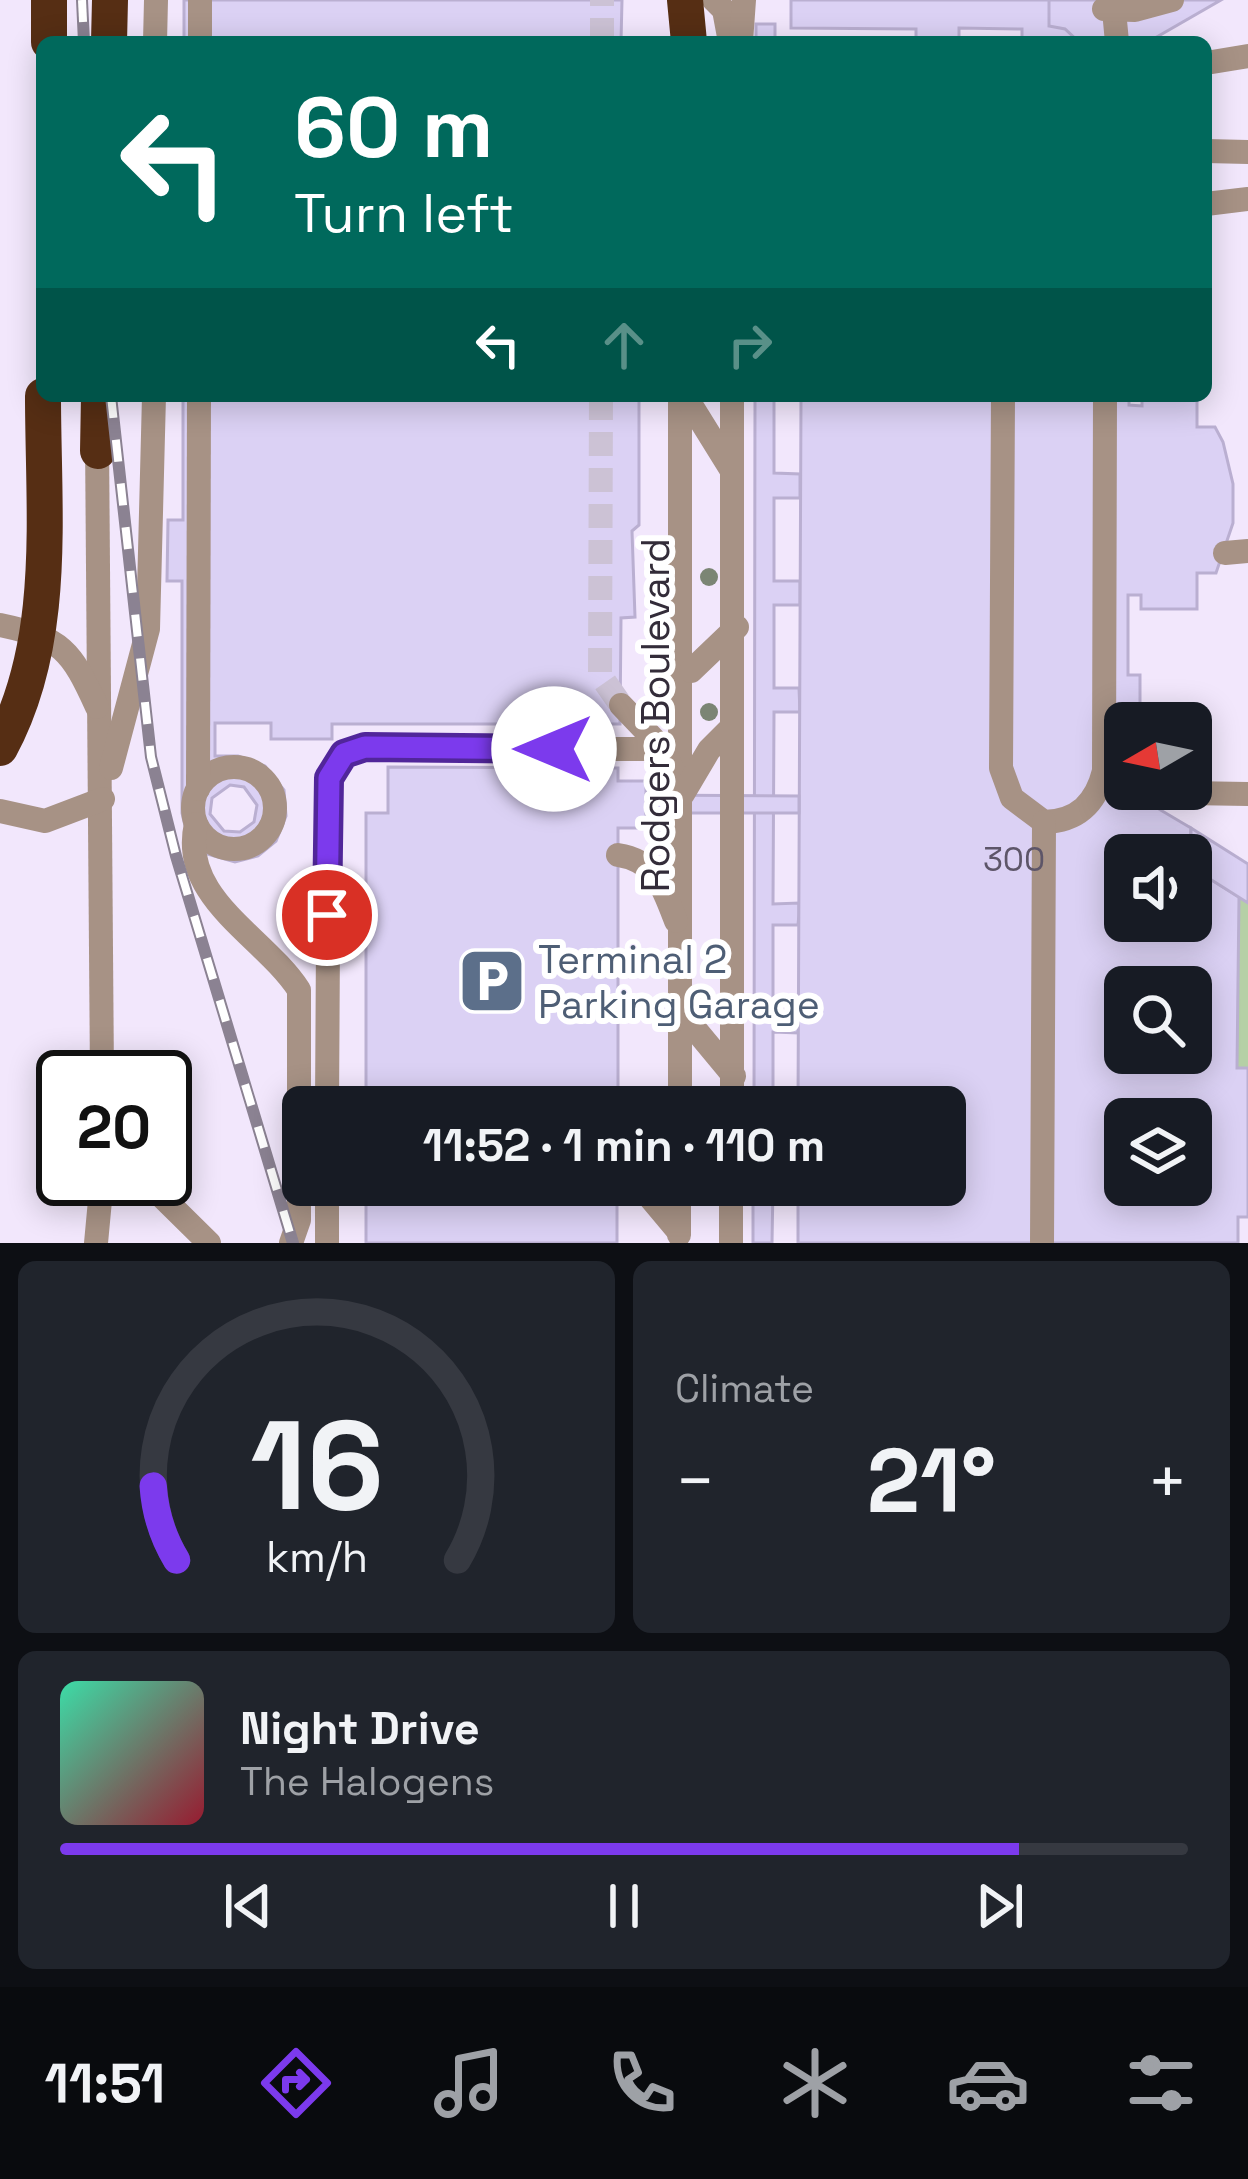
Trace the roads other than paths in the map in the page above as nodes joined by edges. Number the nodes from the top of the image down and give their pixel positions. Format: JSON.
{"nodes":[{"id":1,"x":52,"y":0,"type":"edge"},
{"id":2,"x":110,"y":0,"type":"edge"},
{"id":3,"x":156,"y":0,"type":"edge"},
{"id":4,"x":200,"y":0,"type":"edge"},
{"id":5,"x":682,"y":0,"type":"edge"},
{"id":6,"x":698,"y":0,"type":"edge"},
{"id":7,"x":714,"y":0,"type":"edge"},
{"id":8,"x":744,"y":0,"type":"edge"},
{"id":9,"x":1172,"y":0,"type":"edge"},
{"id":10,"x":1107,"y":3,"type":"edge"},
{"id":11,"x":49,"y":36,"type":"edge"},
{"id":12,"x":57,"y":36,"type":"edge"},
{"id":13,"x":109,"y":36,"type":"edge"},
{"id":14,"x":155,"y":36,"type":"edge"},
{"id":15,"x":200,"y":36,"type":"edge"},
{"id":16,"x":680,"y":36,"type":"edge"},
{"id":17,"x":691,"y":36,"type":"edge"},
{"id":18,"x":693,"y":36,"type":"edge"},
{"id":19,"x":729,"y":36,"type":"edge"},
{"id":20,"x":741,"y":36,"type":"edge"},
{"id":21,"x":1105,"y":36,"type":"edge"},
{"id":22,"x":1115,"y":36,"type":"edge"},
{"id":23,"x":1248,"y":56,"type":"edge"},
{"id":24,"x":1212,"y":62,"type":"edge"},
{"id":25,"x":1212,"y":151,"type":"edge"},
{"id":26,"x":1248,"y":152,"type":"edge"},
{"id":27,"x":1248,"y":199,"type":"edge"},
{"id":28,"x":1212,"y":203,"type":"edge"},
{"id":29,"x":43,"y":402,"type":"edge"},
{"id":30,"x":96,"y":402,"type":"edge"},
{"id":31,"x":154,"y":402,"type":"edge"},
{"id":32,"x":199,"y":402,"type":"edge"},
{"id":33,"x":688,"y":402,"type":"edge"},
{"id":34,"x":688,"y":402,"type":"edge"},
{"id":35,"x":690,"y":402,"type":"edge"},
{"id":36,"x":736,"y":402,"type":"edge"},
{"id":37,"x":736,"y":402,"type":"edge"},
{"id":38,"x":1003,"y":402,"type":"edge"},
{"id":39,"x":1105,"y":402,"type":"edge"},
{"id":40,"x":98,"y":452,"type":"joint"},
{"id":41,"x":740,"y":483,"type":"junction"},
{"id":42,"x":740,"y":624,"type":"junction"},
{"id":43,"x":0,"y":625,"type":"edge"},
{"id":44,"x":691,"y":671,"type":"junction"},
{"id":45,"x":621,"y":705,"type":"tunnel mouth"},
{"id":46,"x":103,"y":721,"type":"junction"},
{"id":47,"x":732,"y":727,"type":"junction"},
{"id":48,"x":0,"y":748,"type":"edge"},
{"id":49,"x":663,"y":749,"type":"junction"},
{"id":50,"x":198,"y":789,"type":"junction"},
{"id":51,"x":1212,"y":793,"type":"edge"},
{"id":52,"x":1248,"y":794,"type":"edge"},
{"id":53,"x":103,"y":799,"type":"junction"},
{"id":54,"x":686,"y":802,"type":"junction"},
{"id":55,"x":0,"y":811,"type":"edge"},
{"id":56,"x":1044,"y":822,"type":"junction"},
{"id":57,"x":196,"y":824,"type":"junction"},
{"id":58,"x":618,"y":855,"type":"dead end"},
{"id":59,"x":682,"y":934,"type":"junction"},
{"id":60,"x":690,"y":1022,"type":"junction"},
{"id":61,"x":102,"y":1050,"type":"edge"},
{"id":62,"x":327,"y":1086,"type":"edge"},
{"id":63,"x":680,"y":1086,"type":"edge"},
{"id":64,"x":690,"y":1086,"type":"edge"},
{"id":65,"x":729,"y":1086,"type":"edge"},
{"id":66,"x":737,"y":1086,"type":"edge"},
{"id":67,"x":737,"y":1086,"type":"edge"},
{"id":68,"x":100,"y":1206,"type":"edge"},
{"id":69,"x":108,"y":1206,"type":"edge"},
{"id":70,"x":171,"y":1206,"type":"edge"},
{"id":71,"x":327,"y":1206,"type":"edge"},
{"id":72,"x":656,"y":1206,"type":"edge"},
{"id":73,"x":680,"y":1206,"type":"edge"},
{"id":74,"x":687,"y":1206,"type":"edge"},
{"id":75,"x":735,"y":1206,"type":"edge"},
{"id":76,"x":682,"y":1239,"type":"edge"},
{"id":77,"x":96,"y":1243,"type":"edge"},
{"id":78,"x":116,"y":1243,"type":"edge"},
{"id":79,"x":209,"y":1243,"type":"edge"},
{"id":80,"x":291,"y":1243,"type":"edge"},
{"id":81,"x":327,"y":1243,"type":"edge"},
{"id":82,"x":735,"y":1243,"type":"edge"},
{"id":83,"x":1042,"y":1243,"type":"edge"}],
"edges":[{"from":1,"to":11,"type":"highway"},
{"from":1,"to":12,"type":"street"},
{"from":2,"to":13,"type":"highway"},
{"from":3,"to":14,"type":"street"},
{"from":4,"to":15,"type":"street"},
{"from":5,"to":16,"type":"street"},
{"from":5,"to":17,"type":"highway"},
{"from":6,"to":18,"type":"street"},
{"from":7,"to":19,"type":"street"},
{"from":8,"to":20,"type":"street"},
{"from":9,"to":10,"type":"street"},
{"from":10,"to":21,"type":"street"},
{"from":10,"to":22,"type":"street"},
{"from":23,"to":24,"type":"street"},
{"from":25,"to":26,"type":"street"},
{"from":27,"to":28,"type":"street"},
{"from":29,"to":48,"type":"highway"},
{"from":30,"to":40,"type":"highway"},
{"from":31,"to":53,"type":"street"},
{"from":32,"to":50,"type":"street"},
{"from":33,"to":44,"type":"street","name":"Rodgers Boulevard"},
{"from":34,"to":54,"type":"street"},
{"from":35,"to":41,"type":"street"},
{"from":36,"to":41,"type":"street"},
{"from":37,"to":47,"type":"street"},
{"from":38,"to":56,"type":"street"},
{"from":39,"to":56,"type":"street"},
{"from":40,"to":46,"type":"street"},
{"from":41,"to":42,"type":"street"},
{"from":42,"to":44,"type":"street"},
{"from":42,"to":67,"type":"street"},
{"from":43,"to":46,"type":"street"},
{"from":44,"to":54,"type":"street","name":"Rodgers Boulevard"},
{"from":45,"to":49,"type":"street"},
{"from":46,"to":53,"type":"street"},
{"from":47,"to":54,"type":"street"},
{"from":47,"to":66,"type":"street"},
{"from":49,"to":54,"type":"street"},
{"from":49,"to":62,"type":"street"},
{"from":50,"to":57,"type":"street"},
{"from":50,"to":57,"type":"street"},
{"from":51,"to":52,"type":"street"},
{"from":53,"to":55,"type":"street"},
{"from":53,"to":61,"type":"street"},
{"from":54,"to":59,"type":"street"},
{"from":54,"to":60,"type":"street","name":"Rodgers Boulevard"},
{"from":56,"to":83,"type":"street"},
{"from":57,"to":80,"type":"street"},
{"from":58,"to":59,"type":"street"},
{"from":59,"to":63,"type":"street"},
{"from":60,"to":64,"type":"street","name":"Rodgers Boulevard"},
{"from":60,"to":65,"type":"street"},
{"from":68,"to":77,"type":"street"},
{"from":69,"to":78,"type":"street"},
{"from":70,"to":79,"type":"street"},
{"from":71,"to":81,"type":"street"},
{"from":72,"to":76,"type":"street"},
{"from":73,"to":76,"type":"street"},
{"from":74,"to":76,"type":"street"},
{"from":75,"to":82,"type":"street"}]}
